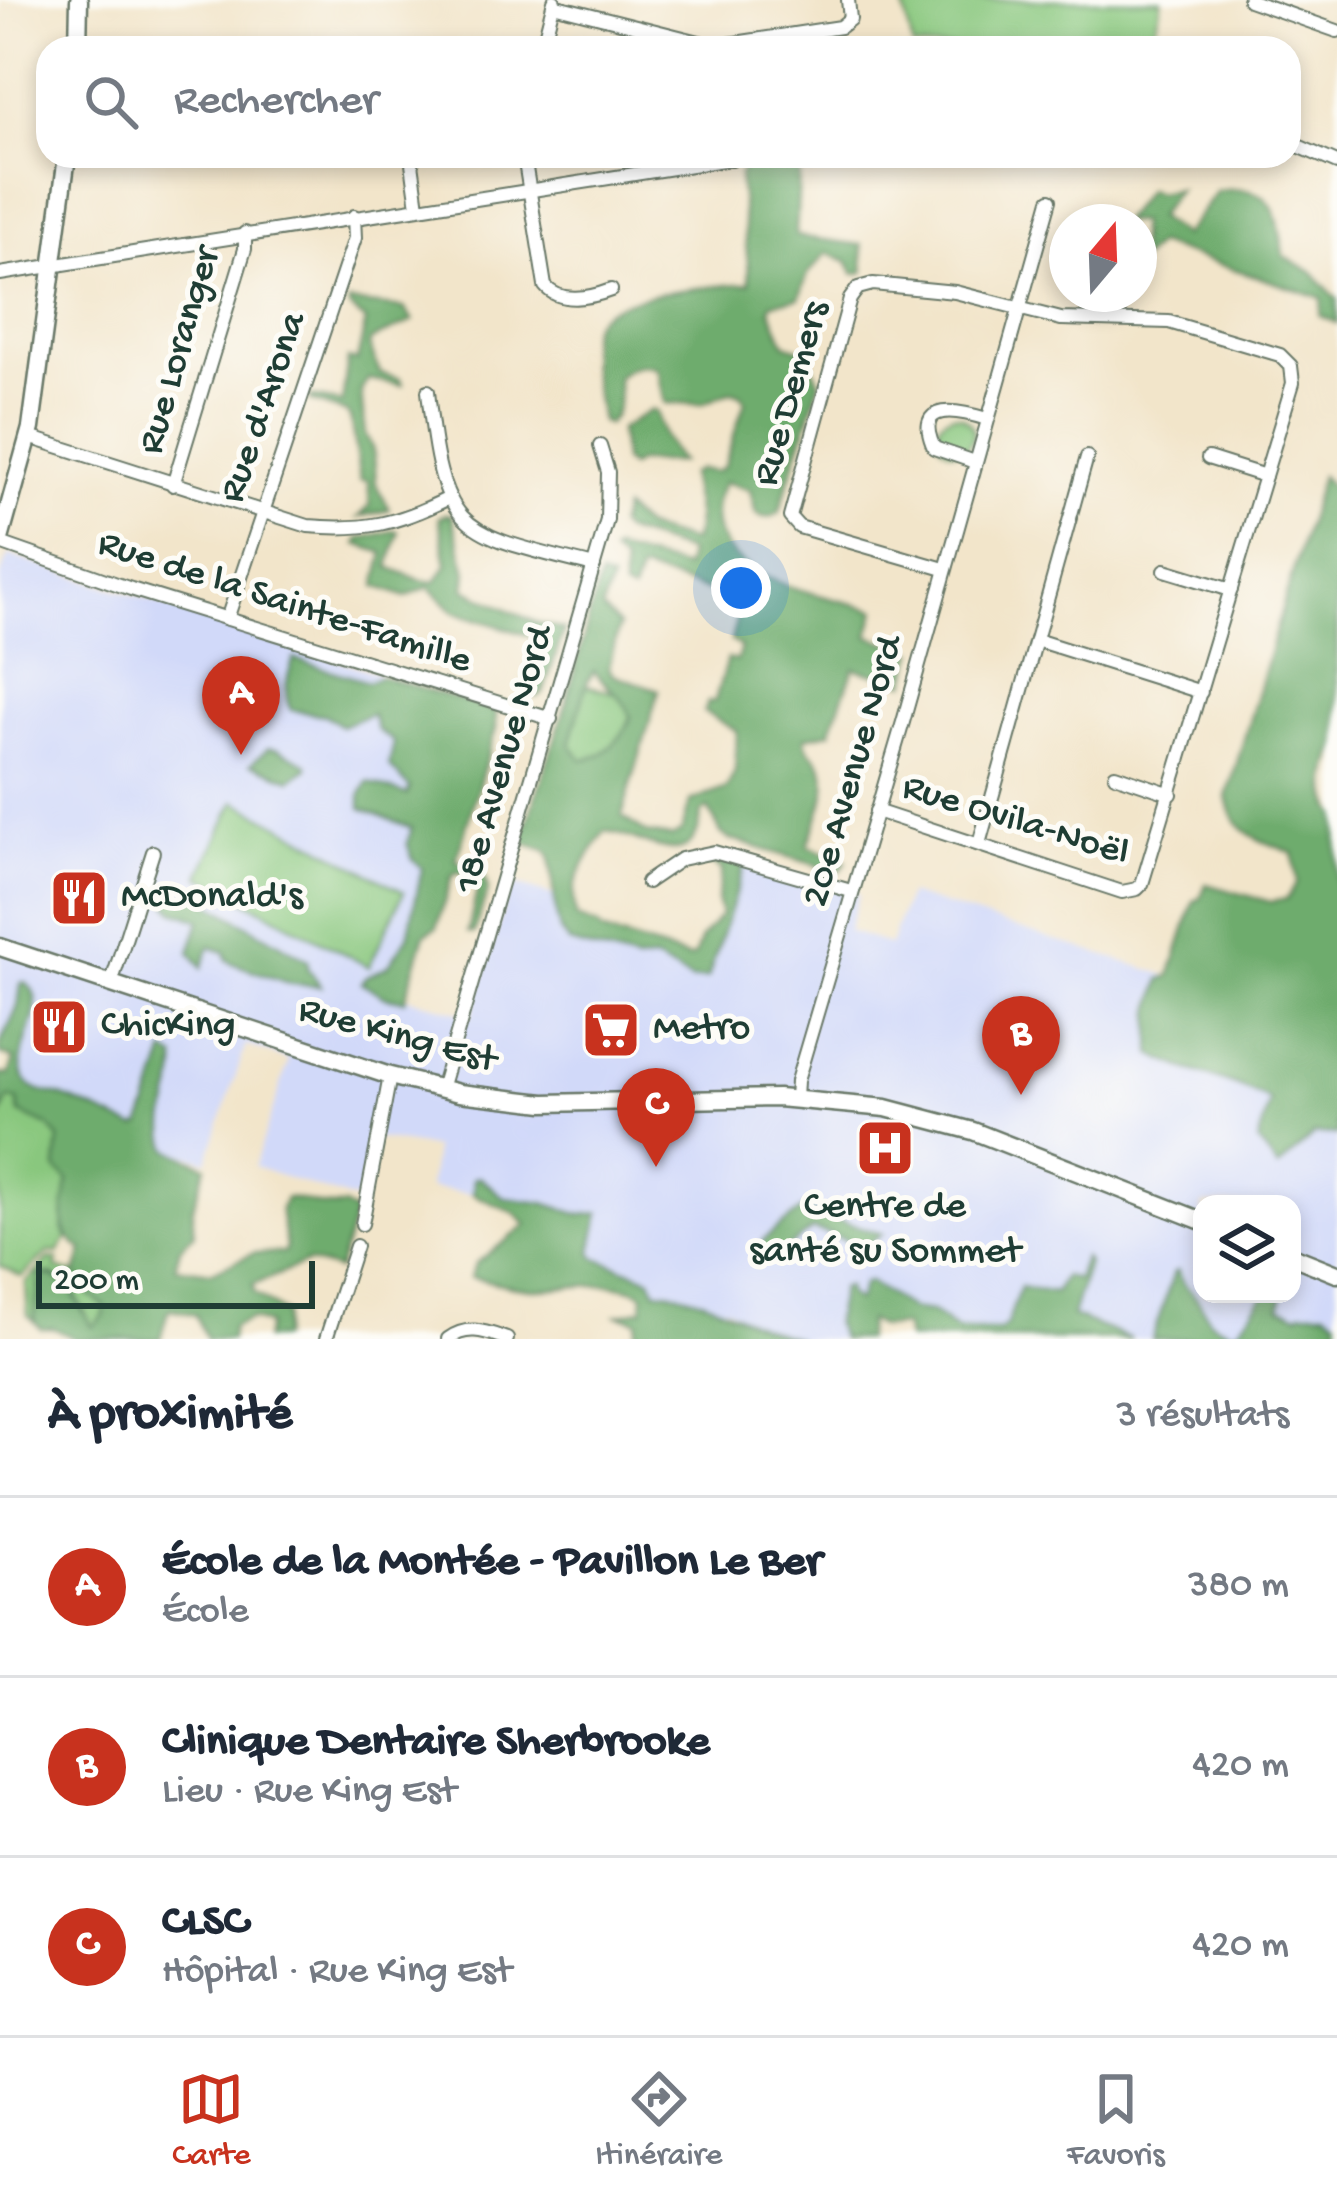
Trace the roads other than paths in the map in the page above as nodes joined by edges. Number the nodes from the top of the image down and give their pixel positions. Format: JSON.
{"nodes":[{"id":1,"x":79,"y":0,"type":"edge"},
{"id":2,"x":848,"y":0,"type":"edge"},
{"id":3,"x":1249,"y":0,"type":"edge"},
{"id":4,"x":554,"y":2,"type":"edge"},
{"id":5,"x":1337,"y":31,"type":"edge"},
{"id":6,"x":78,"y":36,"type":"edge"},
{"id":7,"x":545,"y":36,"type":"edge"},
{"id":8,"x":678,"y":36,"type":"edge"},
{"id":9,"x":781,"y":36,"type":"edge"},
{"id":10,"x":1301,"y":147,"type":"edge"},
{"id":11,"x":1337,"y":163,"type":"edge"},
{"id":12,"x":66,"y":168,"type":"edge"},
{"id":13,"x":413,"y":168,"type":"edge"},
{"id":14,"x":526,"y":168,"type":"edge"},
{"id":15,"x":666,"y":168,"type":"edge"},
{"id":16,"x":529,"y":188,"type":"junction"},
{"id":17,"x":1050,"y":200,"type":"dead end"},
{"id":18,"x":418,"y":206,"type":"junction"},
{"id":19,"x":354,"y":216,"type":"junction"},
{"id":20,"x":245,"y":233,"type":"junction"},
{"id":21,"x":54,"y":263,"type":"junction"},
{"id":22,"x":0,"y":274,"type":"edge"},
{"id":23,"x":611,"y":290,"type":"dead end"},
{"id":24,"x":1018,"y":309,"type":"junction"},
{"id":25,"x":428,"y":392,"type":"dead end"},
{"id":26,"x":987,"y":419,"type":"junction"},
{"id":27,"x":29,"y":437,"type":"junction"},
{"id":28,"x":599,"y":446,"type":"dead end"},
{"id":29,"x":1087,"y":457,"type":"dead end"},
{"id":30,"x":1208,"y":458,"type":"dead end"},
{"id":31,"x":975,"y":462,"type":"junction"},
{"id":32,"x":1265,"y":476,"type":"junction"},
{"id":33,"x":173,"y":484,"type":"junction"},
{"id":34,"x":448,"y":499,"type":"junction"},
{"id":35,"x":262,"y":512,"type":"junction"},
{"id":36,"x":0,"y":541,"type":"edge"},
{"id":37,"x":594,"y":566,"type":"junction"},
{"id":38,"x":944,"y":569,"type":"junction"},
{"id":39,"x":1165,"y":570,"type":"dead end"},
{"id":40,"x":1231,"y":590,"type":"junction"},
{"id":41,"x":227,"y":620,"type":"junction"},
{"id":42,"x":1036,"y":640,"type":"junction"},
{"id":43,"x":1201,"y":692,"type":"junction"},
{"id":44,"x":551,"y":719,"type":"junction"},
{"id":45,"x":1115,"y":775,"type":"dead end"},
{"id":46,"x":1171,"y":794,"type":"junction"},
{"id":47,"x":876,"y":811,"type":"junction"},
{"id":48,"x":979,"y":844,"type":"junction"},
{"id":49,"x":153,"y":852,"type":"dead end"},
{"id":50,"x":647,"y":882,"type":"dead end"},
{"id":51,"x":850,"y":891,"type":"junction"},
{"id":52,"x":0,"y":947,"type":"edge"},
{"id":53,"x":111,"y":984,"type":"junction"},
{"id":54,"x":390,"y":1076,"type":"junction"},
{"id":55,"x":441,"y":1089,"type":"junction"},
{"id":56,"x":796,"y":1099,"type":"junction"},
{"id":57,"x":1193,"y":1218,"type":"edge"},
{"id":58,"x":362,"y":1224,"type":"dead end"},
{"id":59,"x":356,"y":1246,"type":"dead end"},
{"id":60,"x":1301,"y":1260,"type":"edge"},
{"id":61,"x":1337,"y":1274,"type":"edge"},
{"id":62,"x":448,"y":1338,"type":"edge"},
{"id":63,"x":326,"y":1339,"type":"edge"},
{"id":64,"x":507,"y":1339,"type":"edge"}],
"edges":[{"from":1,"to":6,"type":"main road"},
{"from":2,"to":9,"type":"street"},
{"from":3,"to":5,"type":"street"},
{"from":4,"to":7,"type":"street"},
{"from":4,"to":8,"type":"street"},
{"from":10,"to":11,"type":"street"},
{"from":12,"to":21,"type":"main road"},
{"from":13,"to":18,"type":"street"},
{"from":14,"to":16,"type":"street"},
{"from":15,"to":16,"type":"street"},
{"from":16,"to":18,"type":"street"},
{"from":16,"to":23,"type":"street"},
{"from":17,"to":24,"type":"street","name":"20e Avenue Nord"},
{"from":18,"to":19,"type":"street"},
{"from":19,"to":20,"type":"street"},
{"from":19,"to":35,"type":"street","name":"Rue d'Arona"},
{"from":20,"to":21,"type":"street"},
{"from":20,"to":33,"type":"street","name":"Rue Loranger"},
{"from":21,"to":22,"type":"street"},
{"from":21,"to":27,"type":"main road"},
{"from":24,"to":26,"type":"street","name":"20e Avenue Nord"},
{"from":24,"to":32,"type":"street"},
{"from":24,"to":38,"type":"street","name":"Rue Demers"},
{"from":25,"to":34,"type":"street"},
{"from":26,"to":31,"type":"street","name":"20e Avenue Nord"},
{"from":26,"to":31,"type":"street"},
{"from":27,"to":33,"type":"street"},
{"from":27,"to":36,"type":"main road"},
{"from":28,"to":37,"type":"street","name":"18e Avenue Nord"},
{"from":29,"to":42,"type":"street"},
{"from":30,"to":32,"type":"street"},
{"from":31,"to":38,"type":"street","name":"20e Avenue Nord"},
{"from":32,"to":40,"type":"street"},
{"from":33,"to":35,"type":"street"},
{"from":34,"to":35,"type":"street"},
{"from":34,"to":37,"type":"street"},
{"from":35,"to":41,"type":"street","name":"Rue d'Arona"},
{"from":36,"to":41,"type":"street","name":"Rue de la Sainte-Famille"},
{"from":37,"to":44,"type":"street","name":"18e Avenue Nord"},
{"from":38,"to":47,"type":"street","name":"20e Avenue Nord"},
{"from":39,"to":40,"type":"street"},
{"from":40,"to":43,"type":"street"},
{"from":41,"to":44,"type":"street","name":"Rue de la Sainte-Famille"},
{"from":42,"to":43,"type":"street"},
{"from":42,"to":48,"type":"street"},
{"from":43,"to":46,"type":"street"},
{"from":44,"to":55,"type":"street","name":"18e Avenue Nord"},
{"from":45,"to":46,"type":"street"},
{"from":46,"to":48,"type":"street","name":"Rue Ovila-Noël"},
{"from":47,"to":48,"type":"street","name":"Rue Ovila-Noël"},
{"from":47,"to":51,"type":"street","name":"20e Avenue Nord"},
{"from":49,"to":53,"type":"street"},
{"from":50,"to":51,"type":"street"},
{"from":51,"to":56,"type":"street","name":"20e Avenue Nord"},
{"from":52,"to":53,"type":"main road","name":"Rue King Est"},
{"from":53,"to":54,"type":"main road","name":"Rue King Est"},
{"from":54,"to":55,"type":"main road","name":"Rue King Est"},
{"from":54,"to":58,"type":"street"},
{"from":55,"to":56,"type":"main road","name":"Rue King Est"},
{"from":56,"to":57,"type":"main road","name":"Rue King Est"},
{"from":59,"to":63,"type":"street"},
{"from":60,"to":61,"type":"main road"},
{"from":62,"to":64,"type":"street"}]}
